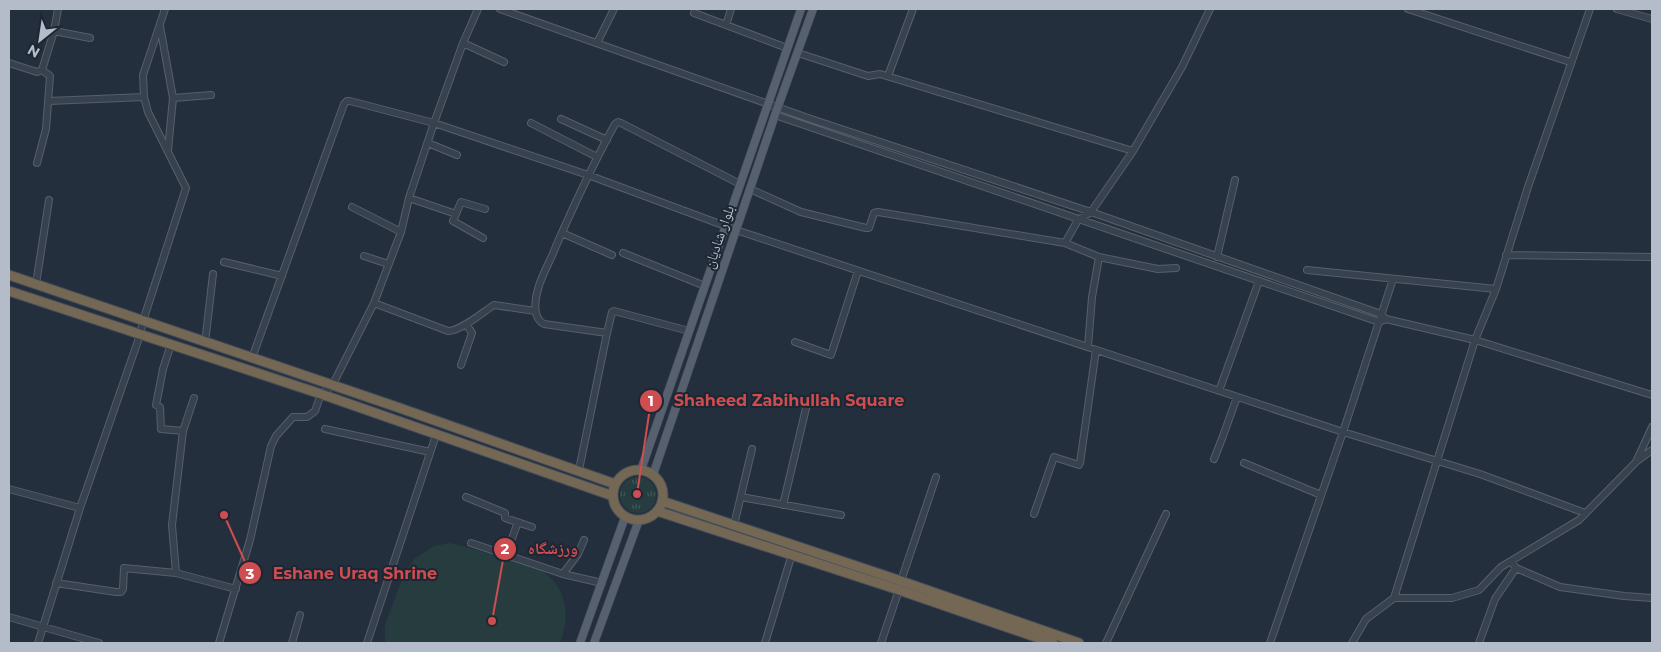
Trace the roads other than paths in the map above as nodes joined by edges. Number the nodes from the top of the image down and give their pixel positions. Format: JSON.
{"nodes":[{"id":1,"x":55,"y":9,"type":"edge"},
{"id":2,"x":165,"y":9,"type":"edge"},
{"id":3,"x":478,"y":9,"type":"edge"},
{"id":4,"x":500,"y":9,"type":"edge"},
{"id":5,"x":614,"y":9,"type":"edge"},
{"id":6,"x":731,"y":9,"type":"edge"},
{"id":7,"x":801,"y":9,"type":"edge"},
{"id":8,"x":813,"y":9,"type":"edge"},
{"id":9,"x":913,"y":9,"type":"edge"},
{"id":10,"x":1210,"y":9,"type":"edge"},
{"id":11,"x":1408,"y":9,"type":"edge"},
{"id":12,"x":1590,"y":9,"type":"edge"},
{"id":13,"x":1617,"y":9,"type":"edge"},
{"id":14,"x":694,"y":13,"type":"dead end"},
{"id":15,"x":1652,"y":19,"type":"edge"},
{"id":16,"x":160,"y":25,"type":"junction"},
{"id":17,"x":726,"y":25,"type":"junction"},
{"id":18,"x":54,"y":31,"type":"junction"},
{"id":19,"x":90,"y":38,"type":"dead end"},
{"id":20,"x":464,"y":43,"type":"junction"},
{"id":21,"x":597,"y":43,"type":"junction"},
{"id":22,"x":787,"y":48,"type":"junction"},
{"id":23,"x":798,"y":53,"type":"junction"},
{"id":24,"x":504,"y":62,"type":"dead end"},
{"id":25,"x":1570,"y":62,"type":"junction"},
{"id":26,"x":9,"y":63,"type":"edge"},
{"id":27,"x":42,"y":70,"type":"junction"},
{"id":28,"x":888,"y":76,"type":"junction"},
{"id":29,"x":211,"y":95,"type":"dead end"},
{"id":30,"x":144,"y":97,"type":"junction"},
{"id":31,"x":173,"y":98,"type":"junction"},
{"id":32,"x":48,"y":100,"type":"junction"},
{"id":33,"x":768,"y":104,"type":"junction"},
{"id":34,"x":776,"y":111,"type":"junction"},
{"id":35,"x":561,"y":119,"type":"dead end"},
{"id":36,"x":434,"y":122,"type":"junction"},
{"id":37,"x":531,"y":123,"type":"dead end"},
{"id":38,"x":606,"y":140,"type":"junction"},
{"id":39,"x":428,"y":143,"type":"junction"},
{"id":40,"x":168,"y":151,"type":"junction"},
{"id":41,"x":1133,"y":152,"type":"junction"},
{"id":42,"x":457,"y":155,"type":"dead end"},
{"id":43,"x":597,"y":157,"type":"junction"},
{"id":44,"x":38,"y":163,"type":"dead end"},
{"id":45,"x":588,"y":175,"type":"junction"},
{"id":46,"x":1235,"y":180,"type":"dead end"},
{"id":47,"x":740,"y":184,"type":"junction"},
{"id":48,"x":750,"y":189,"type":"junction"},
{"id":49,"x":409,"y":198,"type":"junction"},
{"id":50,"x":49,"y":200,"type":"dead end"},
{"id":51,"x":352,"y":207,"type":"dead end"},
{"id":52,"x":485,"y":210,"type":"dead end"},
{"id":53,"x":1092,"y":212,"type":"junction"},
{"id":54,"x":456,"y":214,"type":"junction"},
{"id":55,"x":1078,"y":220,"type":"junction"},
{"id":56,"x":726,"y":227,"type":"junction"},
{"id":57,"x":736,"y":230,"type":"junction"},
{"id":58,"x":401,"y":232,"type":"junction"},
{"id":59,"x":562,"y":233,"type":"junction"},
{"id":60,"x":483,"y":238,"type":"dead end"},
{"id":61,"x":1066,"y":243,"type":"junction"},
{"id":62,"x":623,"y":254,"type":"dead end"},
{"id":63,"x":612,"y":255,"type":"dead end"},
{"id":64,"x":1506,"y":255,"type":"junction"},
{"id":65,"x":364,"y":256,"type":"dead end"},
{"id":66,"x":1217,"y":256,"type":"junction"},
{"id":67,"x":1652,"y":257,"type":"edge"},
{"id":68,"x":1099,"y":258,"type":"junction"},
{"id":69,"x":224,"y":262,"type":"dead end"},
{"id":70,"x":388,"y":264,"type":"junction"},
{"id":71,"x":1176,"y":268,"type":"dead end"},
{"id":72,"x":1307,"y":270,"type":"dead end"},
{"id":73,"x":858,"y":271,"type":"junction"},
{"id":74,"x":212,"y":274,"type":"dead end"},
{"id":75,"x":9,"y":275,"type":"edge"},
{"id":76,"x":282,"y":276,"type":"junction"},
{"id":77,"x":1393,"y":279,"type":"junction"},
{"id":78,"x":1259,"y":281,"type":"junction"},
{"id":79,"x":36,"y":284,"type":"junction"},
{"id":80,"x":705,"y":286,"type":"junction"},
{"id":81,"x":1496,"y":290,"type":"junction"},
{"id":82,"x":9,"y":291,"type":"edge"},
{"id":83,"x":374,"y":303,"type":"junction"},
{"id":84,"x":535,"y":311,"type":"junction"},
{"id":85,"x":1383,"y":316,"type":"junction"},
{"id":86,"x":143,"y":322,"type":"junction"},
{"id":87,"x":1379,"y":322,"type":"junction"},
{"id":88,"x":466,"y":324,"type":"junction"},
{"id":89,"x":689,"y":331,"type":"junction"},
{"id":90,"x":607,"y":332,"type":"junction"},
{"id":91,"x":140,"y":335,"type":"junction"},
{"id":92,"x":1475,"y":340,"type":"junction"},
{"id":93,"x":795,"y":342,"type":"dead end"},
{"id":94,"x":205,"y":343,"type":"junction"},
{"id":95,"x":171,"y":344,"type":"junction"},
{"id":96,"x":1088,"y":347,"type":"junction"},
{"id":97,"x":1096,"y":350,"type":"junction"},
{"id":98,"x":252,"y":358,"type":"junction"},
{"id":99,"x":461,"y":365,"type":"dead end"},
{"id":100,"x":332,"y":386,"type":"junction"},
{"id":101,"x":1219,"y":391,"type":"junction"},
{"id":102,"x":321,"y":394,"type":"junction"},
{"id":103,"x":1652,"y":395,"type":"edge"},
{"id":104,"x":1236,"y":397,"type":"junction"},
{"id":105,"x":194,"y":398,"type":"dead end"},
{"id":106,"x":807,"y":404,"type":"dead end"},
{"id":107,"x":1652,"y":427,"type":"edge"},
{"id":108,"x":325,"y":429,"type":"dead end"},
{"id":109,"x":183,"y":431,"type":"junction"},
{"id":110,"x":1344,"y":432,"type":"junction"},
{"id":111,"x":436,"y":435,"type":"junction"},
{"id":112,"x":752,"y":449,"type":"dead end"},
{"id":113,"x":1652,"y":450,"type":"edge"},
{"id":114,"x":430,"y":452,"type":"junction"},
{"id":115,"x":1214,"y":458,"type":"dead end"},
{"id":116,"x":1436,"y":462,"type":"junction"},
{"id":117,"x":1636,"y":462,"type":"junction"},
{"id":118,"x":1244,"y":463,"type":"dead end"},
{"id":119,"x":579,"y":470,"type":"junction"},
{"id":120,"x":641,"y":470,"type":"junction"},
{"id":121,"x":653,"y":475,"type":"junction"},
{"id":122,"x":936,"y":478,"type":"dead end"},
{"id":123,"x":615,"y":484,"type":"junction"},
{"id":124,"x":9,"y":489,"type":"edge"},
{"id":125,"x":1321,"y":495,"type":"junction"},
{"id":126,"x":613,"y":496,"type":"junction"},
{"id":127,"x":466,"y":497,"type":"dead end"},
{"id":128,"x":741,"y":497,"type":"junction"},
{"id":129,"x":662,"y":502,"type":"junction"},
{"id":130,"x":783,"y":504,"type":"junction"},
{"id":131,"x":80,"y":508,"type":"junction"},
{"id":132,"x":657,"y":511,"type":"junction"},
{"id":133,"x":1586,"y":513,"type":"junction"},
{"id":134,"x":841,"y":514,"type":"dead end"},
{"id":135,"x":1034,"y":514,"type":"dead end"},
{"id":136,"x":1166,"y":514,"type":"dead end"},
{"id":137,"x":625,"y":516,"type":"junction"},
{"id":138,"x":639,"y":520,"type":"junction"},
{"id":139,"x":518,"y":522,"type":"junction"},
{"id":140,"x":734,"y":525,"type":"junction"},
{"id":141,"x":532,"y":527,"type":"dead end"},
{"id":142,"x":584,"y":540,"type":"dead end"},
{"id":143,"x":471,"y":543,"type":"dead end"},
{"id":144,"x":792,"y":554,"type":"junction"},
{"id":145,"x":506,"y":555,"type":"junction"},
{"id":146,"x":1511,"y":561,"type":"junction"},
{"id":147,"x":1516,"y":568,"type":"junction"},
{"id":148,"x":176,"y":573,"type":"junction"},
{"id":149,"x":563,"y":574,"type":"junction"},
{"id":150,"x":56,"y":583,"type":"junction"},
{"id":151,"x":602,"y":583,"type":"junction"},
{"id":152,"x":900,"y":585,"type":"junction"},
{"id":153,"x":236,"y":590,"type":"junction"},
{"id":154,"x":1394,"y":598,"type":"junction"},
{"id":155,"x":1652,"y":598,"type":"edge"},
{"id":156,"x":300,"y":615,"type":"dead end"},
{"id":157,"x":9,"y":617,"type":"edge"},
{"id":158,"x":43,"y":628,"type":"junction"},
{"id":159,"x":38,"y":643,"type":"edge"},
{"id":160,"x":98,"y":643,"type":"edge"},
{"id":161,"x":219,"y":643,"type":"edge"},
{"id":162,"x":292,"y":643,"type":"edge"},
{"id":163,"x":368,"y":643,"type":"edge"},
{"id":164,"x":580,"y":643,"type":"edge"},
{"id":165,"x":594,"y":643,"type":"edge"},
{"id":166,"x":765,"y":643,"type":"edge"},
{"id":167,"x":881,"y":643,"type":"edge"},
{"id":168,"x":1053,"y":643,"type":"edge"},
{"id":169,"x":1079,"y":643,"type":"edge"},
{"id":170,"x":1106,"y":643,"type":"edge"},
{"id":171,"x":1270,"y":643,"type":"edge"},
{"id":172,"x":1352,"y":643,"type":"edge"},
{"id":173,"x":1479,"y":643,"type":"edge"}],
"edges":[{"from":1,"to":18,"type":"street"},
{"from":2,"to":16,"type":"street"},
{"from":3,"to":20,"type":"street"},
{"from":4,"to":21,"type":"street"},
{"from":5,"to":21,"type":"street"},
{"from":6,"to":17,"type":"street"},
{"from":7,"to":22,"type":"main road","name":"بلوار شادیان"},
{"from":8,"to":23,"type":"main road","name":"بلوار شادیان"},
{"from":9,"to":28,"type":"street"},
{"from":10,"to":41,"type":"street"},
{"from":11,"to":25,"type":"street"},
{"from":12,"to":25,"type":"street"},
{"from":13,"to":15,"type":"street"},
{"from":14,"to":17,"type":"street"},
{"from":16,"to":30,"type":"street"},
{"from":16,"to":31,"type":"street"},
{"from":17,"to":22,"type":"street"},
{"from":18,"to":19,"type":"street"},
{"from":18,"to":27,"type":"street"},
{"from":20,"to":24,"type":"street"},
{"from":20,"to":36,"type":"street"},
{"from":21,"to":33,"type":"street"},
{"from":22,"to":33,"type":"main road","name":"بلوار شادیان"},
{"from":23,"to":28,"type":"street"},
{"from":23,"to":34,"type":"main road","name":"بلوار شادیان"},
{"from":25,"to":64,"type":"street"},
{"from":26,"to":27,"type":"street"},
{"from":27,"to":32,"type":"street"},
{"from":28,"to":41,"type":"street"},
{"from":29,"to":31,"type":"street"},
{"from":30,"to":32,"type":"street"},
{"from":30,"to":40,"type":"street"},
{"from":31,"to":40,"type":"street"},
{"from":32,"to":44,"type":"street"},
{"from":33,"to":34,"type":"street"},
{"from":33,"to":47,"type":"main road","name":"بلوار شادیان"},
{"from":34,"to":48,"type":"main road","name":"بلوار شادیان"},
{"from":34,"to":53,"type":"street"},
{"from":34,"to":55,"type":"street"},
{"from":35,"to":38,"type":"street"},
{"from":36,"to":39,"type":"street"},
{"from":36,"to":45,"type":"street"},
{"from":36,"to":76,"type":"street"},
{"from":37,"to":43,"type":"street"},
{"from":38,"to":43,"type":"street"},
{"from":38,"to":47,"type":"street"},
{"from":39,"to":42,"type":"street"},
{"from":39,"to":49,"type":"street"},
{"from":40,"to":86,"type":"street"},
{"from":41,"to":53,"type":"street"},
{"from":43,"to":45,"type":"street"},
{"from":45,"to":56,"type":"street"},
{"from":45,"to":59,"type":"street"},
{"from":46,"to":66,"type":"street"},
{"from":47,"to":56,"type":"main road","name":"بلوار شادیان"},
{"from":48,"to":57,"type":"main road","name":"بلوار شادیان"},
{"from":48,"to":61,"type":"street"},
{"from":49,"to":54,"type":"street"},
{"from":49,"to":58,"type":"street"},
{"from":50,"to":79,"type":"street"},
{"from":51,"to":58,"type":"street"},
{"from":52,"to":54,"type":"street"},
{"from":53,"to":55,"type":"street"},
{"from":53,"to":66,"type":"street"},
{"from":54,"to":60,"type":"street"},
{"from":55,"to":61,"type":"street"},
{"from":55,"to":78,"type":"street"},
{"from":56,"to":57,"type":"street"},
{"from":56,"to":80,"type":"main road","name":"بلوار شادیان"},
{"from":57,"to":73,"type":"street"},
{"from":57,"to":121,"type":"main road","name":"بلوار شادیان"},
{"from":58,"to":70,"type":"street"},
{"from":59,"to":63,"type":"street"},
{"from":59,"to":84,"type":"street"},
{"from":61,"to":68,"type":"street"},
{"from":62,"to":80,"type":"street"},
{"from":64,"to":67,"type":"street"},
{"from":64,"to":81,"type":"street"},
{"from":65,"to":70,"type":"street"},
{"from":66,"to":85,"type":"street"},
{"from":68,"to":71,"type":"street"},
{"from":68,"to":96,"type":"street"},
{"from":69,"to":76,"type":"street"},
{"from":70,"to":83,"type":"street"},
{"from":72,"to":77,"type":"street"},
{"from":73,"to":93,"type":"street"},
{"from":73,"to":96,"type":"street"},
{"from":74,"to":94,"type":"street"},
{"from":75,"to":79,"type":"highway"},
{"from":76,"to":98,"type":"street"},
{"from":77,"to":81,"type":"street"},
{"from":77,"to":85,"type":"street"},
{"from":78,"to":87,"type":"street"},
{"from":78,"to":101,"type":"street"},
{"from":79,"to":86,"type":"highway"},
{"from":80,"to":89,"type":"main road","name":"بلوار شادیان"},
{"from":81,"to":92,"type":"street"},
{"from":82,"to":91,"type":"highway"},
{"from":83,"to":88,"type":"street"},
{"from":83,"to":100,"type":"street"},
{"from":84,"to":88,"type":"street"},
{"from":84,"to":90,"type":"street"},
{"from":85,"to":87,"type":"street"},
{"from":85,"to":92,"type":"street"},
{"from":86,"to":91,"type":"street"},
{"from":86,"to":94,"type":"highway"},
{"from":87,"to":110,"type":"street"},
{"from":88,"to":99,"type":"street"},
{"from":89,"to":90,"type":"street"},
{"from":89,"to":120,"type":"main road","name":"بلوار شادیان"},
{"from":90,"to":119,"type":"street"},
{"from":91,"to":95,"type":"highway"},
{"from":91,"to":131,"type":"street"},
{"from":92,"to":103,"type":"street"},
{"from":92,"to":116,"type":"street"},
{"from":94,"to":98,"type":"highway"},
{"from":95,"to":102,"type":"highway"},
{"from":95,"to":109,"type":"street"},
{"from":96,"to":97,"type":"street"},
{"from":97,"to":101,"type":"street"},
{"from":97,"to":135,"type":"street"},
{"from":98,"to":100,"type":"highway"},
{"from":100,"to":102,"type":"street"},
{"from":100,"to":119,"type":"highway"},
{"from":101,"to":104,"type":"street"},
{"from":102,"to":111,"type":"highway"},
{"from":102,"to":153,"type":"street"},
{"from":104,"to":110,"type":"street"},
{"from":104,"to":115,"type":"street"},
{"from":105,"to":109,"type":"street"},
{"from":106,"to":130,"type":"street"},
{"from":107,"to":117,"type":"street"},
{"from":108,"to":114,"type":"street"},
{"from":109,"to":148,"type":"street"},
{"from":110,"to":116,"type":"street"},
{"from":110,"to":125,"type":"street"},
{"from":111,"to":114,"type":"street"},
{"from":111,"to":126,"type":"highway"},
{"from":112,"to":128,"type":"street"},
{"from":113,"to":117,"type":"street"},
{"from":114,"to":163,"type":"street"},
{"from":116,"to":133,"type":"street"},
{"from":116,"to":154,"type":"street"},
{"from":117,"to":133,"type":"street"},
{"from":118,"to":125,"type":"street"},
{"from":119,"to":123,"type":"highway"},
{"from":120,"to":121,"type":"highway"},
{"from":120,"to":123,"type":"highway"},
{"from":121,"to":129,"type":"highway"},
{"from":122,"to":152,"type":"street"},
{"from":123,"to":126,"type":"highway"},
{"from":124,"to":131,"type":"street"},
{"from":125,"to":171,"type":"street"},
{"from":126,"to":137,"type":"highway"},
{"from":127,"to":139,"type":"street"},
{"from":128,"to":130,"type":"street"},
{"from":128,"to":140,"type":"street"},
{"from":129,"to":132,"type":"highway"},
{"from":129,"to":140,"type":"highway"},
{"from":130,"to":134,"type":"street"},
{"from":131,"to":150,"type":"street"},
{"from":132,"to":138,"type":"highway"},
{"from":132,"to":144,"type":"highway"},
{"from":133,"to":146,"type":"street"},
{"from":136,"to":170,"type":"street"},
{"from":137,"to":138,"type":"highway"},
{"from":137,"to":151,"type":"main road"},
{"from":138,"to":165,"type":"main road"},
{"from":139,"to":141,"type":"street"},
{"from":139,"to":145,"type":"street"},
{"from":140,"to":152,"type":"highway"},
{"from":142,"to":149,"type":"street"},
{"from":143,"to":145,"type":"street"},
{"from":144,"to":152,"type":"highway"},
{"from":144,"to":166,"type":"street"},
{"from":145,"to":149,"type":"street"},
{"from":146,"to":147,"type":"street"},
{"from":146,"to":154,"type":"street"},
{"from":147,"to":155,"type":"street"},
{"from":147,"to":173,"type":"street"},
{"from":148,"to":150,"type":"street"},
{"from":148,"to":153,"type":"street"},
{"from":149,"to":151,"type":"street"},
{"from":150,"to":158,"type":"street"},
{"from":151,"to":164,"type":"main road"},
{"from":152,"to":167,"type":"street"},
{"from":152,"to":168,"type":"highway"},
{"from":152,"to":169,"type":"highway"},
{"from":153,"to":161,"type":"street"},
{"from":154,"to":172,"type":"street"},
{"from":156,"to":162,"type":"street"},
{"from":157,"to":158,"type":"street"},
{"from":158,"to":159,"type":"street"},
{"from":158,"to":160,"type":"street"}]}
